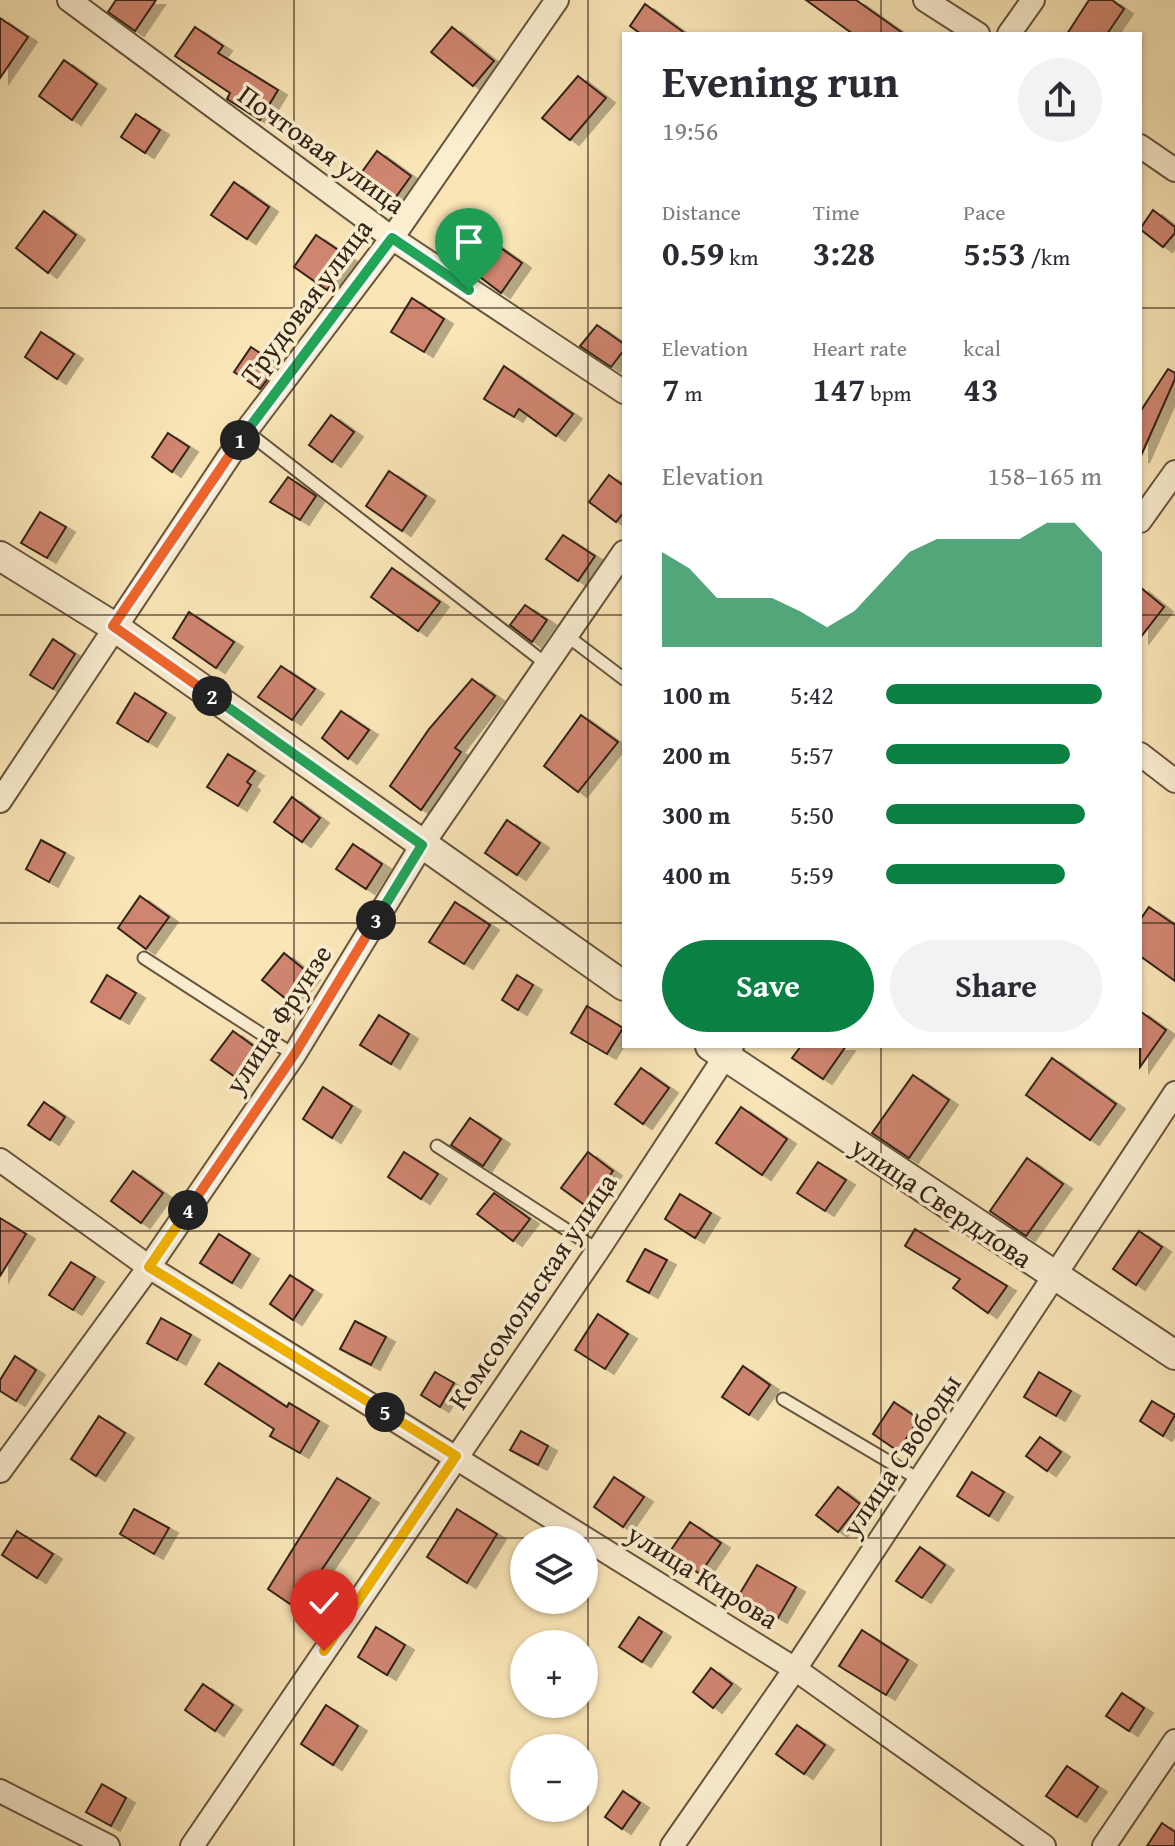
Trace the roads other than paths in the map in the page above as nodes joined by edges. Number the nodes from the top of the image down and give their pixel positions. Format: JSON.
{"nodes":[{"id":1,"x":69,"y":0,"type":"edge"},
{"id":2,"x":557,"y":0,"type":"edge"},
{"id":3,"x":925,"y":0,"type":"edge"},
{"id":4,"x":1033,"y":0,"type":"edge"},
{"id":5,"x":975,"y":32,"type":"edge"},
{"id":6,"x":1010,"y":32,"type":"edge"},
{"id":7,"x":1142,"y":147,"type":"edge"},
{"id":8,"x":1175,"y":170,"type":"edge"},
{"id":9,"x":392,"y":238,"type":"junction"},
{"id":10,"x":622,"y":391,"type":"edge"},
{"id":11,"x":246,"y":431,"type":"junction"},
{"id":12,"x":1175,"y":472,"type":"edge"},
{"id":13,"x":1142,"y":518,"type":"edge"},
{"id":14,"x":622,"y":555,"type":"edge"},
{"id":15,"x":0,"y":556,"type":"edge"},
{"id":16,"x":113,"y":626,"type":"junction"},
{"id":17,"x":566,"y":635,"type":"junction"},
{"id":18,"x":545,"y":663,"type":"junction"},
{"id":19,"x":622,"y":677,"type":"edge"},
{"id":20,"x":1142,"y":756,"type":"edge"},
{"id":21,"x":1175,"y":781,"type":"edge"},
{"id":22,"x":0,"y":801,"type":"edge"},
{"id":23,"x":422,"y":845,"type":"junction"},
{"id":24,"x":144,"y":958,"type":"dead end"},
{"id":25,"x":622,"y":985,"type":"edge"},
{"id":26,"x":722,"y":1049,"type":"edge"},
{"id":27,"x":294,"y":1055,"type":"junction"},
{"id":28,"x":1175,"y":1093,"type":"edge"},
{"id":29,"x":437,"y":1146,"type":"dead end"},
{"id":30,"x":0,"y":1160,"type":"edge"},
{"id":31,"x":598,"y":1250,"type":"junction"},
{"id":32,"x":149,"y":1267,"type":"junction"},
{"id":33,"x":1055,"y":1277,"type":"junction"},
{"id":34,"x":1175,"y":1355,"type":"edge"},
{"id":35,"x":783,"y":1399,"type":"dead end"},
{"id":36,"x":456,"y":1456,"type":"junction"},
{"id":37,"x":0,"y":1471,"type":"edge"},
{"id":38,"x":920,"y":1480,"type":"junction"},
{"id":39,"x":795,"y":1669,"type":"junction"},
{"id":40,"x":1175,"y":1741,"type":"edge"},
{"id":41,"x":0,"y":1791,"type":"edge"},
{"id":42,"x":108,"y":1846,"type":"edge"},
{"id":43,"x":192,"y":1846,"type":"edge"},
{"id":44,"x":672,"y":1846,"type":"edge"},
{"id":45,"x":1044,"y":1846,"type":"edge"},
{"id":46,"x":1104,"y":1846,"type":"edge"}],
"edges":[{"from":1,"to":9,"type":"street","name":"Почтовая улица"},
{"from":2,"to":9,"type":"street","name":"Трудовая улица"},
{"from":3,"to":5,"type":"street"},
{"from":4,"to":6,"type":"street"},
{"from":7,"to":8,"type":"street"},
{"from":9,"to":10,"type":"street","name":"Почтовая улица"},
{"from":9,"to":11,"type":"street","name":"Трудовая улица"},
{"from":11,"to":16,"type":"street","name":"Трудовая улица"},
{"from":11,"to":18,"type":"lane"},
{"from":12,"to":13,"type":"street"},
{"from":14,"to":17,"type":"street","name":"улица Фрунзе"},
{"from":15,"to":16,"type":"street"},
{"from":16,"to":22,"type":"street","name":"Трудовая улица"},
{"from":16,"to":23,"type":"street"},
{"from":17,"to":18,"type":"street","name":"улица Фрунзе"},
{"from":17,"to":19,"type":"lane"},
{"from":18,"to":23,"type":"street","name":"улица Фрунзе"},
{"from":20,"to":21,"type":"street"},
{"from":23,"to":25,"type":"street"},
{"from":23,"to":27,"type":"street","name":"улица Фрунзе"},
{"from":24,"to":27,"type":"lane"},
{"from":26,"to":31,"type":"street","name":"Комсомольская улица"},
{"from":26,"to":33,"type":"street","name":"улица Свердлова"},
{"from":27,"to":32,"type":"street","name":"улица Фрунзе"},
{"from":28,"to":33,"type":"street","name":"улица Свободы"},
{"from":29,"to":31,"type":"lane"},
{"from":30,"to":32,"type":"street","name":"улица Кирова"},
{"from":31,"to":36,"type":"street","name":"Комсомольская улица"},
{"from":32,"to":36,"type":"street","name":"улица Кирова"},
{"from":32,"to":37,"type":"street","name":"улица Фрунзе"},
{"from":33,"to":34,"type":"street","name":"улица Свердлова"},
{"from":33,"to":38,"type":"street","name":"улица Свободы"},
{"from":35,"to":38,"type":"lane"},
{"from":36,"to":39,"type":"street","name":"улица Кирова"},
{"from":36,"to":43,"type":"street","name":"Комсомольская улица"},
{"from":38,"to":39,"type":"street","name":"улица Свободы"},
{"from":39,"to":44,"type":"street","name":"улица Свободы"},
{"from":39,"to":45,"type":"street","name":"улица Кирова"},
{"from":40,"to":46,"type":"street"},
{"from":41,"to":42,"type":"street"}]}
